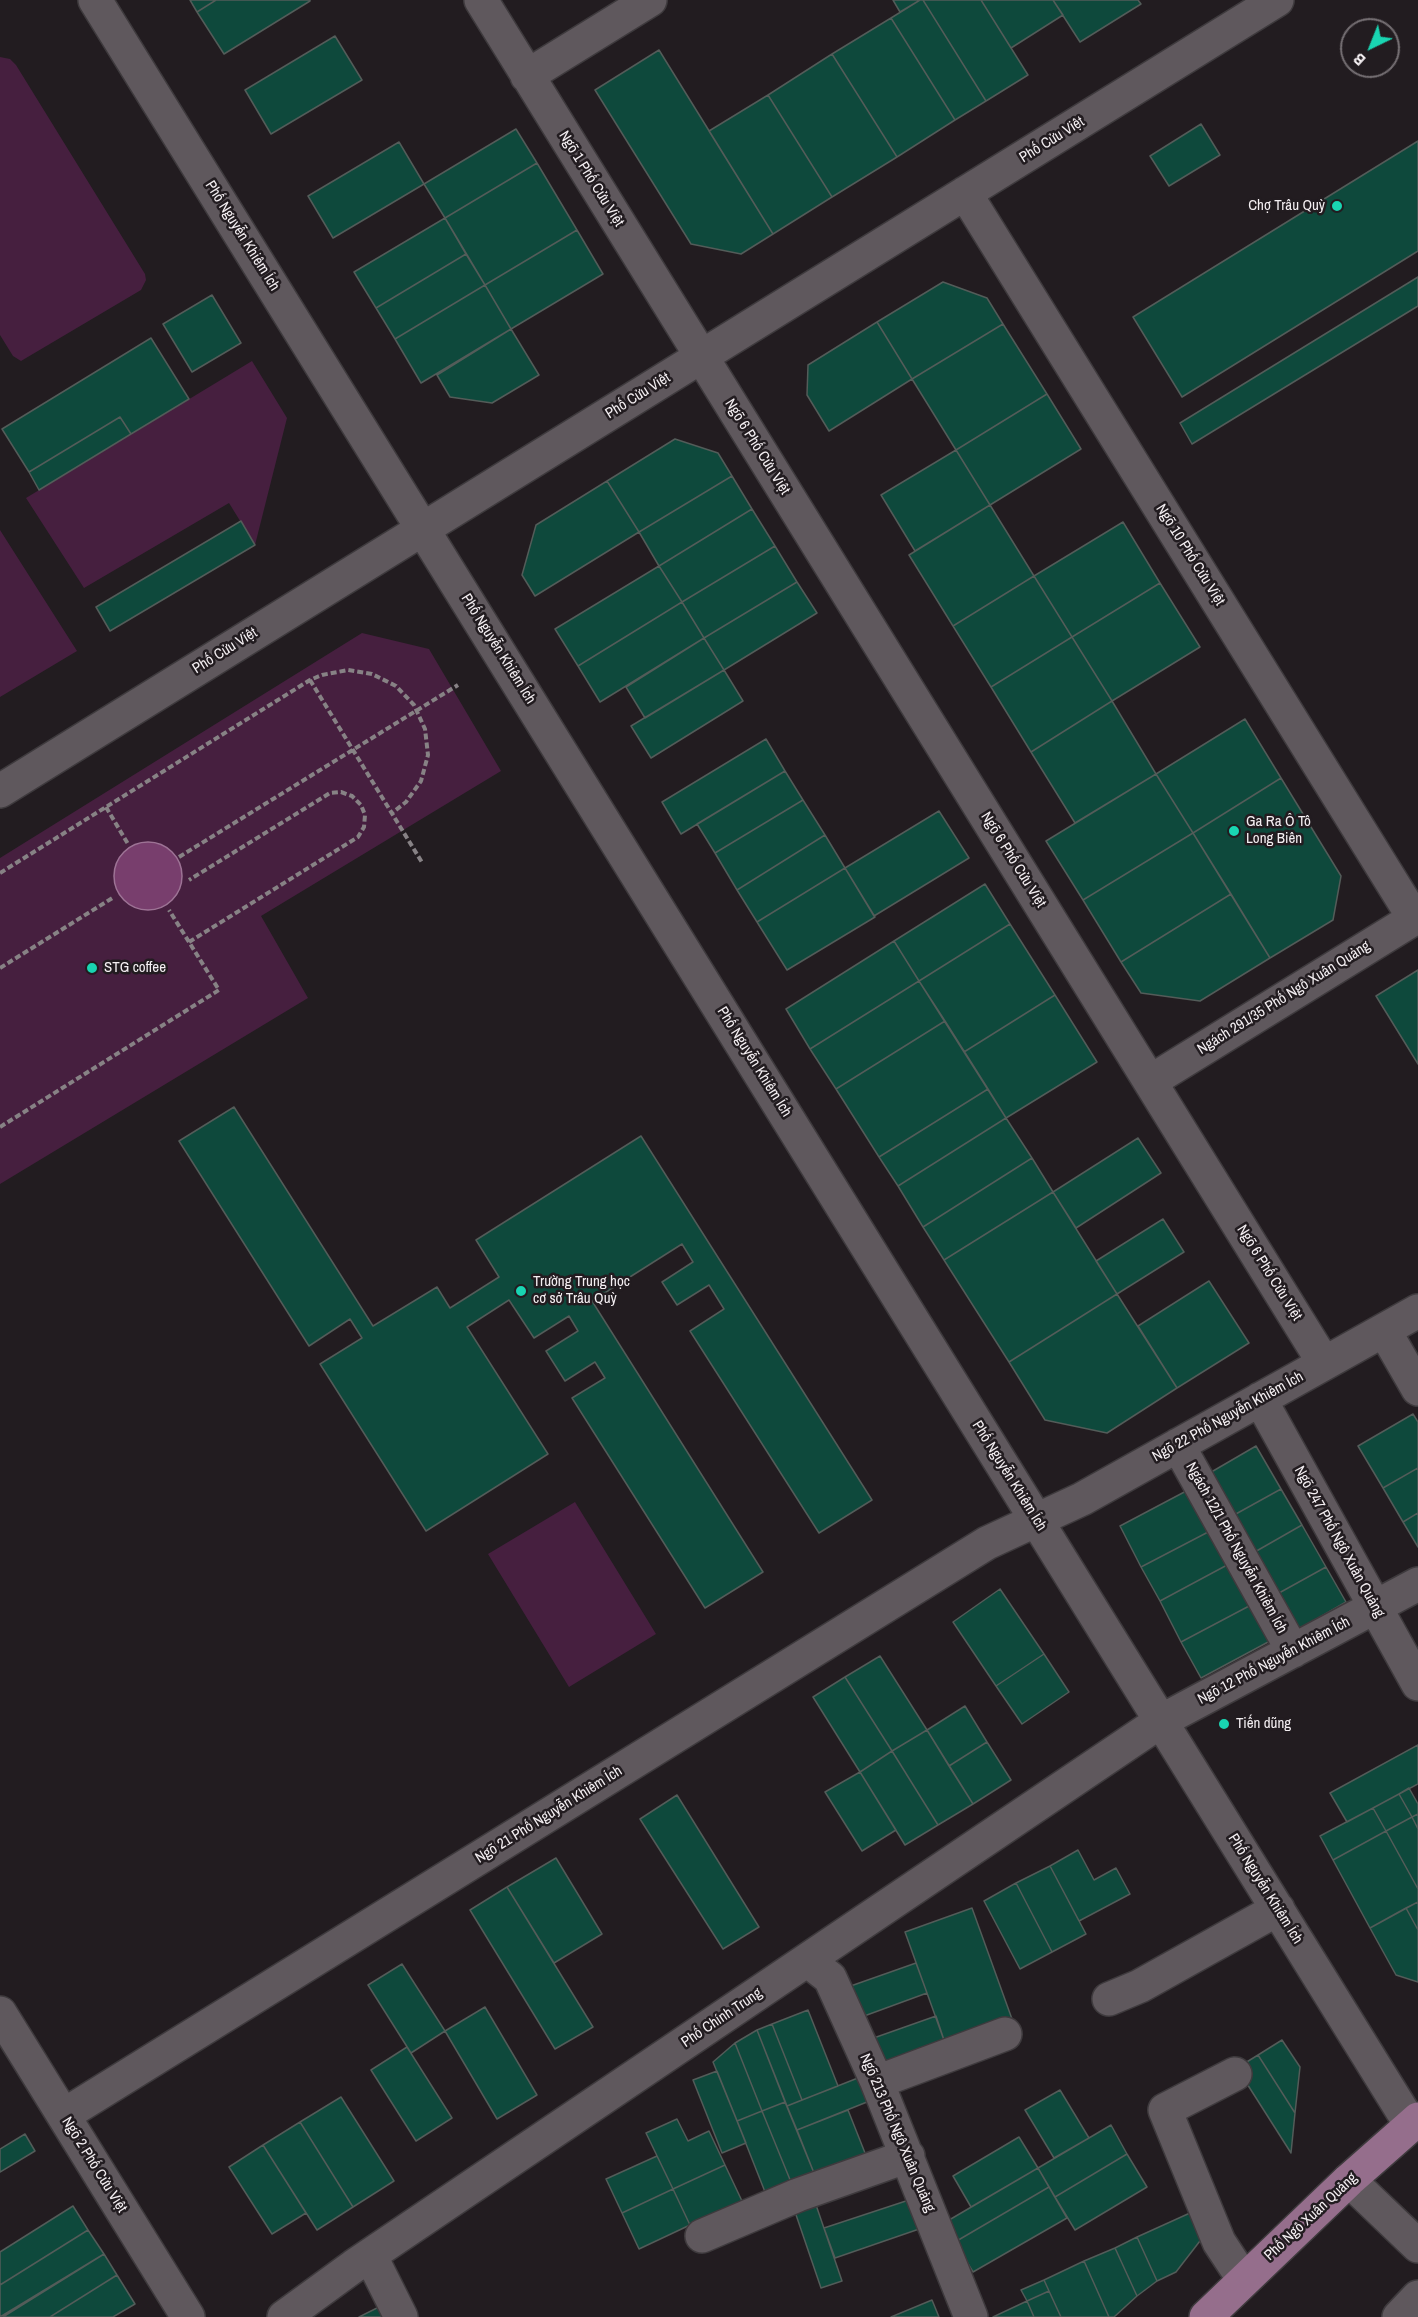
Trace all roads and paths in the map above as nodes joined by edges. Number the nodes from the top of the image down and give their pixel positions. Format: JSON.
{"nodes":[{"id":1,"x":95,"y":0,"type":"edge"},
{"id":2,"x":480,"y":0,"type":"edge"},
{"id":3,"x":650,"y":0,"type":"edge"},
{"id":4,"x":1277,"y":0,"type":"edge"},
{"id":5,"x":527,"y":76,"type":"junction"},
{"id":6,"x":965,"y":193,"type":"junction"},
{"id":7,"x":701,"y":357,"type":"junction"},
{"id":8,"x":423,"y":528,"type":"junction"},
{"id":9,"x":310,"y":680,"type":"junction"},
{"id":10,"x":458,"y":685,"type":"dead end"},
{"id":11,"x":417,"y":711,"type":"junction"},
{"id":12,"x":353,"y":750,"type":"junction"},
{"id":13,"x":0,"y":791,"type":"edge"},
{"id":14,"x":106,"y":807,"type":"junction"},
{"id":15,"x":392,"y":813,"type":"junction"},
{"id":16,"x":128,"y":844,"type":"dead end"},
{"id":17,"x":179,"y":857,"type":"dead end"},
{"id":18,"x":423,"y":864,"type":"dead end"},
{"id":19,"x":0,"y":873,"type":"edge"},
{"id":20,"x":189,"y":880,"type":"dead end"},
{"id":21,"x":114,"y":897,"type":"dead end"},
{"id":22,"x":169,"y":910,"type":"dead end"},
{"id":23,"x":1416,"y":917,"type":"edge"},
{"id":24,"x":189,"y":942,"type":"junction"},
{"id":25,"x":0,"y":968,"type":"edge"},
{"id":26,"x":1151,"y":1081,"type":"junction"},
{"id":27,"x":0,"y":1127,"type":"edge"},
{"id":28,"x":1418,"y":1311,"type":"edge"},
{"id":29,"x":1384,"y":1330,"type":"junction"},
{"id":30,"x":1324,"y":1363,"type":"junction"},
{"id":31,"x":1418,"y":1389,"type":"edge"},
{"id":32,"x":1260,"y":1399,"type":"junction"},
{"id":33,"x":1178,"y":1445,"type":"junction"},
{"id":34,"x":1037,"y":1520,"type":"junction"},
{"id":35,"x":1418,"y":1584,"type":"edge"},
{"id":36,"x":1375,"y":1607,"type":"junction"},
{"id":37,"x":1293,"y":1651,"type":"junction"},
{"id":38,"x":1418,"y":1684,"type":"edge"},
{"id":39,"x":1161,"y":1721,"type":"junction"},
{"id":40,"x":1278,"y":1909,"type":"junction"},
{"id":41,"x":807,"y":1960,"type":"junction"},
{"id":42,"x":1108,"y":1999,"type":"dead end"},
{"id":43,"x":0,"y":2013,"type":"edge"},
{"id":44,"x":1005,"y":2034,"type":"dead end"},
{"id":45,"x":1235,"y":2074,"type":"dead end"},
{"id":46,"x":878,"y":2082,"type":"junction"},
{"id":47,"x":64,"y":2115,"type":"junction"},
{"id":48,"x":1415,"y":2122,"type":"edge"},
{"id":49,"x":908,"y":2156,"type":"junction"},
{"id":50,"x":1349,"y":2180,"type":"junction"},
{"id":51,"x":702,"y":2236,"type":"dead end"},
{"id":52,"x":1418,"y":2246,"type":"edge"},
{"id":53,"x":370,"y":2256,"type":"junction"},
{"id":54,"x":1244,"y":2280,"type":"junction"},
{"id":55,"x":1418,"y":2297,"type":"edge"},
{"id":56,"x":189,"y":2317,"type":"edge"},
{"id":57,"x":284,"y":2317,"type":"edge"},
{"id":58,"x":401,"y":2317,"type":"edge"},
{"id":59,"x":970,"y":2317,"type":"edge"},
{"id":60,"x":1206,"y":2317,"type":"edge"},
{"id":61,"x":1399,"y":2317,"type":"edge"}],
"edges":[{"from":1,"to":8,"type":"street","name":"Phố Nguyễn Khiêm Ích"},
{"from":2,"to":5,"type":"street","name":"Ngõ 1 Phố Cửu Việt"},
{"from":3,"to":5,"type":"street"},
{"from":4,"to":6,"type":"street","name":"Phố Cửu Việt"},
{"from":5,"to":7,"type":"street","name":"Ngõ 1 Phố Cửu Việt"},
{"from":6,"to":7,"type":"street","name":"Phố Cửu Việt"},
{"from":6,"to":23,"type":"street","name":"Ngõ 10 Phố Cửu Việt"},
{"from":7,"to":8,"type":"street","name":"Phố Cửu Việt"},
{"from":7,"to":26,"type":"street","name":"Ngõ 6 Phố Cửu Việt"},
{"from":8,"to":13,"type":"street","name":"Phố Cửu Việt"},
{"from":8,"to":34,"type":"street","name":"Phố Nguyễn Khiêm Ích"},
{"from":9,"to":11,"type":"path"},
{"from":9,"to":12,"type":"path"},
{"from":9,"to":14,"type":"path"},
{"from":10,"to":11,"type":"path"},
{"from":11,"to":12,"type":"path"},
{"from":11,"to":15,"type":"path"},
{"from":12,"to":15,"type":"path"},
{"from":12,"to":17,"type":"path"},
{"from":14,"to":16,"type":"path"},
{"from":14,"to":19,"type":"path"},
{"from":15,"to":18,"type":"path"},
{"from":20,"to":24,"type":"path"},
{"from":21,"to":25,"type":"path"},
{"from":22,"to":24,"type":"path"},
{"from":23,"to":26,"type":"street","name":"Ngách 291/35 Phố Ngô Xuân Quảng"},
{"from":24,"to":27,"type":"path"},
{"from":26,"to":30,"type":"street","name":"Ngõ 6 Phố Cửu Việt"},
{"from":28,"to":29,"type":"street","name":"Ngõ 22 Phố Nguyễn Khiêm Ích"},
{"from":29,"to":30,"type":"street","name":"Ngõ 22 Phố Nguyễn Khiêm Ích"},
{"from":29,"to":31,"type":"street"},
{"from":30,"to":32,"type":"street","name":"Ngõ 22 Phố Nguyễn Khiêm Ích"},
{"from":32,"to":33,"type":"street","name":"Ngõ 22 Phố Nguyễn Khiêm Ích"},
{"from":32,"to":36,"type":"street","name":"Ngõ 247 Phố Ngô Xuân Quảng"},
{"from":33,"to":34,"type":"street","name":"Ngõ 22 Phố Nguyễn Khiêm Ích"},
{"from":33,"to":37,"type":"street","name":"Ngách 12/1 Phố Nguyễn Khiêm Ích"},
{"from":34,"to":39,"type":"street","name":"Phố Nguyễn Khiêm Ích"},
{"from":34,"to":47,"type":"street","name":"Ngõ 21 Phố Nguyễn Khiêm Ích"},
{"from":35,"to":36,"type":"street","name":"Ngõ 12 Phố Nguyễn Khiêm Ích"},
{"from":36,"to":37,"type":"street","name":"Ngõ 12 Phố Nguyễn Khiêm Ích"},
{"from":36,"to":38,"type":"street","name":"Ngõ 247 Phố Ngô Xuân Quảng"},
{"from":37,"to":39,"type":"street","name":"Ngõ 12 Phố Nguyễn Khiêm Ích"},
{"from":39,"to":40,"type":"street","name":"Phố Nguyễn Khiêm Ích"},
{"from":39,"to":41,"type":"street","name":"Phố Chính Trung"},
{"from":40,"to":42,"type":"street"},
{"from":40,"to":48,"type":"street","name":"Phố Nguyễn Khiêm Ích"},
{"from":41,"to":46,"type":"street","name":"Ngõ 213 Phố Ngô Xuân Quảng"},
{"from":41,"to":53,"type":"street","name":"Phố Chính Trung"},
{"from":43,"to":47,"type":"street","name":"Ngõ 2 Phố Cửu Việt"},
{"from":44,"to":46,"type":"street"},
{"from":45,"to":54,"type":"street"},
{"from":46,"to":49,"type":"street","name":"Ngõ 213 Phố Ngô Xuân Quảng"},
{"from":47,"to":56,"type":"street","name":"Ngõ 2 Phố Cửu Việt"},
{"from":48,"to":50,"type":"main road","name":"Phố Ngô Xuân Quảng"},
{"from":49,"to":51,"type":"street"},
{"from":49,"to":59,"type":"street","name":"Ngõ 213 Phố Ngô Xuân Quảng"},
{"from":50,"to":52,"type":"street"},
{"from":50,"to":54,"type":"main road","name":"Phố Ngô Xuân Quảng"},
{"from":53,"to":57,"type":"street","name":"Phố Chính Trung"},
{"from":53,"to":58,"type":"street"},
{"from":54,"to":60,"type":"main road","name":"Phố Ngô Xuân Quảng"},
{"from":55,"to":61,"type":"street"}]}
